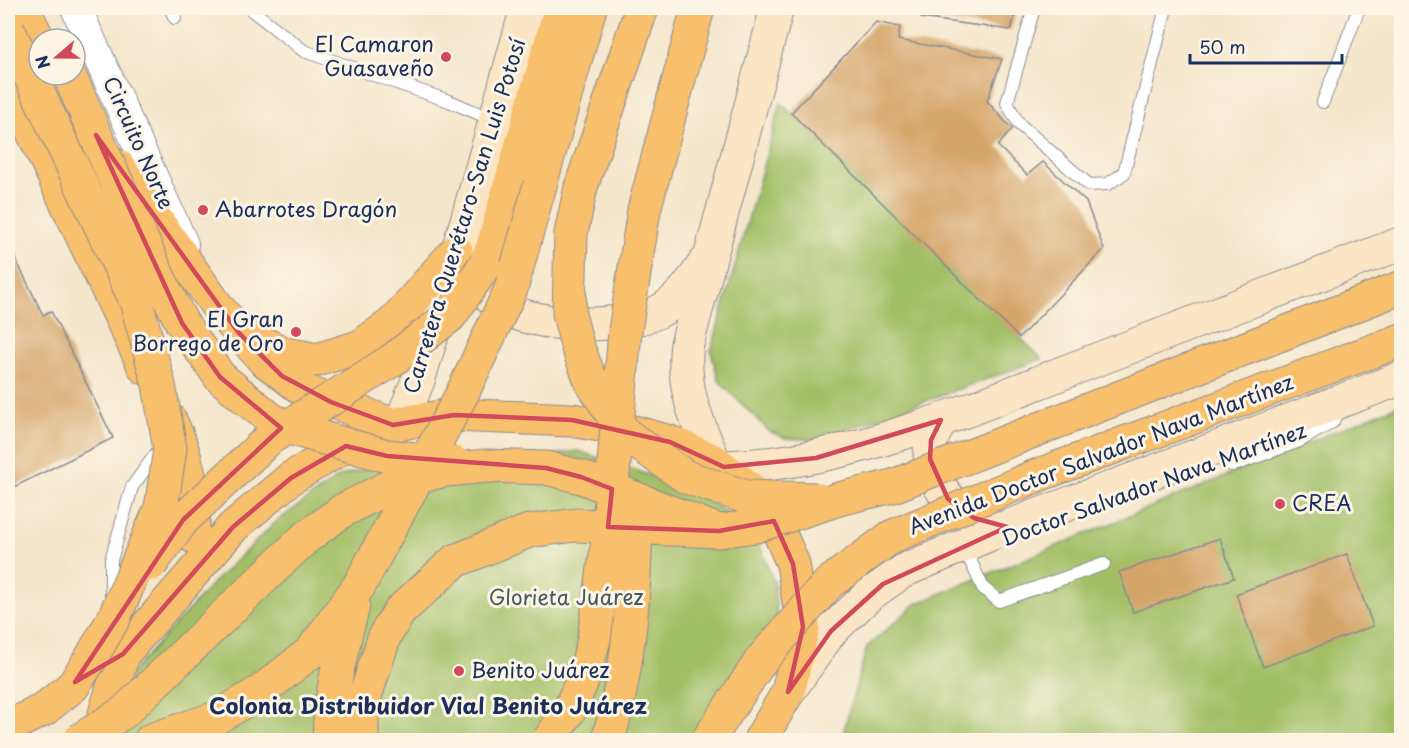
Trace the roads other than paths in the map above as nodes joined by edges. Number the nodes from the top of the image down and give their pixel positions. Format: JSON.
{"nodes":[{"id":1,"x":23,"y":8,"type":"edge"},
{"id":2,"x":40,"y":8,"type":"edge"},
{"id":3,"x":75,"y":8,"type":"edge"},
{"id":4,"x":249,"y":8,"type":"edge"},
{"id":5,"x":527,"y":8,"type":"edge"},
{"id":6,"x":561,"y":8,"type":"edge"},
{"id":7,"x":590,"y":8,"type":"edge"},
{"id":8,"x":642,"y":8,"type":"edge"},
{"id":9,"x":698,"y":8,"type":"edge"},
{"id":10,"x":777,"y":8,"type":"edge"},
{"id":11,"x":1034,"y":8,"type":"edge"},
{"id":12,"x":1166,"y":8,"type":"edge"},
{"id":13,"x":1359,"y":8,"type":"edge"},
{"id":14,"x":32,"y":27,"type":"edge"},
{"id":15,"x":49,"y":27,"type":"edge"},
{"id":16,"x":8,"y":28,"type":"edge"},
{"id":17,"x":8,"y":80,"type":"edge"},
{"id":18,"x":64,"y":87,"type":"edge"},
{"id":19,"x":74,"y":87,"type":"edge"},
{"id":20,"x":1323,"y":102,"type":"dead end"},
{"id":21,"x":495,"y":121,"type":"junction"},
{"id":22,"x":468,"y":217,"type":"junction"},
{"id":23,"x":1401,"y":243,"type":"edge"},
{"id":24,"x":456,"y":251,"type":"junction"},
{"id":25,"x":712,"y":251,"type":"junction"},
{"id":26,"x":198,"y":280,"type":"junction"},
{"id":27,"x":1401,"y":287,"type":"edge"},
{"id":28,"x":625,"y":331,"type":"junction"},
{"id":29,"x":238,"y":332,"type":"junction"},
{"id":30,"x":1401,"y":340,"type":"edge"},
{"id":31,"x":1399,"y":379,"type":"edge"},
{"id":32,"x":941,"y":420,"type":"junction"},
{"id":33,"x":397,"y":424,"type":"junction"},
{"id":34,"x":174,"y":426,"type":"junction"},
{"id":35,"x":719,"y":464,"type":"junction"},
{"id":36,"x":486,"y":466,"type":"junction"},
{"id":37,"x":839,"y":499,"type":"junction"},
{"id":38,"x":719,"y":531,"type":"junction"},
{"id":39,"x":1009,"y":533,"type":"junction"},
{"id":40,"x":966,"y":550,"type":"junction"},
{"id":41,"x":1104,"y":564,"type":"dead end"},
{"id":42,"x":188,"y":577,"type":"junction"},
{"id":43,"x":359,"y":586,"type":"junction"},
{"id":44,"x":114,"y":618,"type":"junction"},
{"id":45,"x":124,"y":652,"type":"junction"},
{"id":46,"x":788,"y":692,"type":"junction"},
{"id":47,"x":8,"y":715,"type":"edge"},
{"id":48,"x":8,"y":727,"type":"edge"},
{"id":49,"x":80,"y":741,"type":"edge"},
{"id":50,"x":97,"y":741,"type":"edge"},
{"id":51,"x":151,"y":741,"type":"edge"},
{"id":52,"x":329,"y":741,"type":"edge"},
{"id":53,"x":362,"y":741,"type":"edge"},
{"id":54,"x":549,"y":741,"type":"edge"},
{"id":55,"x":608,"y":741,"type":"edge"},
{"id":56,"x":708,"y":741,"type":"edge"},
{"id":57,"x":760,"y":741,"type":"edge"}],
"edges":[{"from":1,"to":14,"type":"main road"},
{"from":2,"to":15,"type":"main road"},
{"from":3,"to":26,"type":"street","name":"Circuito Norte"},
{"from":4,"to":21,"type":"lane"},
{"from":5,"to":21,"type":"main road","name":"Carretera Querétaro-San Luis Potosí"},
{"from":6,"to":44,"type":"main road","bridge":true},
{"from":7,"to":43,"type":"main road","bridge":true},
{"from":8,"to":37,"type":"main road","bridge":true},
{"from":9,"to":28,"type":"main road","bridge":true},
{"from":10,"to":25,"type":"main road"},
{"from":11,"to":12,"type":"lane"},
{"from":13,"to":20,"type":"lane"},
{"from":16,"to":44,"type":"main road","bridge":true},
{"from":17,"to":34,"type":"main road"},
{"from":18,"to":26,"type":"main road"},
{"from":19,"to":36,"type":"main road","bridge":true},
{"from":21,"to":22,"type":"main road","name":"Carretera Querétaro-San Luis Potosí"},
{"from":22,"to":24,"type":"main road","name":"Carretera Querétaro-San Luis Potosí"},
{"from":22,"to":25,"type":"main road"},
{"from":23,"to":32,"type":"main road"},
{"from":24,"to":29,"type":"main road"},
{"from":24,"to":33,"type":"main road","name":"Carretera Querétaro-San Luis Potosí"},
{"from":25,"to":35,"type":"main road"},
{"from":26,"to":29,"type":"main road"},
{"from":27,"to":37,"type":"main road","bridge":true},
{"from":28,"to":54,"type":"main road","bridge":true},
{"from":28,"to":55,"type":"main road","bridge":true},
{"from":29,"to":33,"type":"main road"},
{"from":30,"to":56,"type":"main road","name":"Avenida Doctor Salvador Nava Martínez","bridge":true},
{"from":31,"to":39,"type":"main road","name":"Avenida Doctor Salvador Nava Martínez"},
{"from":32,"to":35,"type":"main road"},
{"from":32,"to":39,"type":"main road"},
{"from":33,"to":35,"type":"main road"},
{"from":33,"to":42,"type":"main road"},
{"from":34,"to":42,"type":"main road"},
{"from":34,"to":45,"type":"lane"},
{"from":35,"to":46,"type":"main road"},
{"from":36,"to":38,"type":"main road","bridge":true},
{"from":36,"to":49,"type":"main road","bridge":true},
{"from":37,"to":38,"type":"main road","bridge":true},
{"from":38,"to":53,"type":"main road","bridge":true},
{"from":39,"to":40,"type":"main road","name":"Avenida Doctor Salvador Nava Martínez"},
{"from":40,"to":41,"type":"lane"},
{"from":40,"to":46,"type":"main road","name":"Avenida Doctor Salvador Nava Martínez"},
{"from":42,"to":45,"type":"main road"},
{"from":43,"to":51,"type":"main road"},
{"from":43,"to":52,"type":"main road"},
{"from":44,"to":48,"type":"main road","bridge":true},
{"from":45,"to":47,"type":"main road"},
{"from":45,"to":50,"type":"main road"},
{"from":46,"to":57,"type":"main road"}]}
